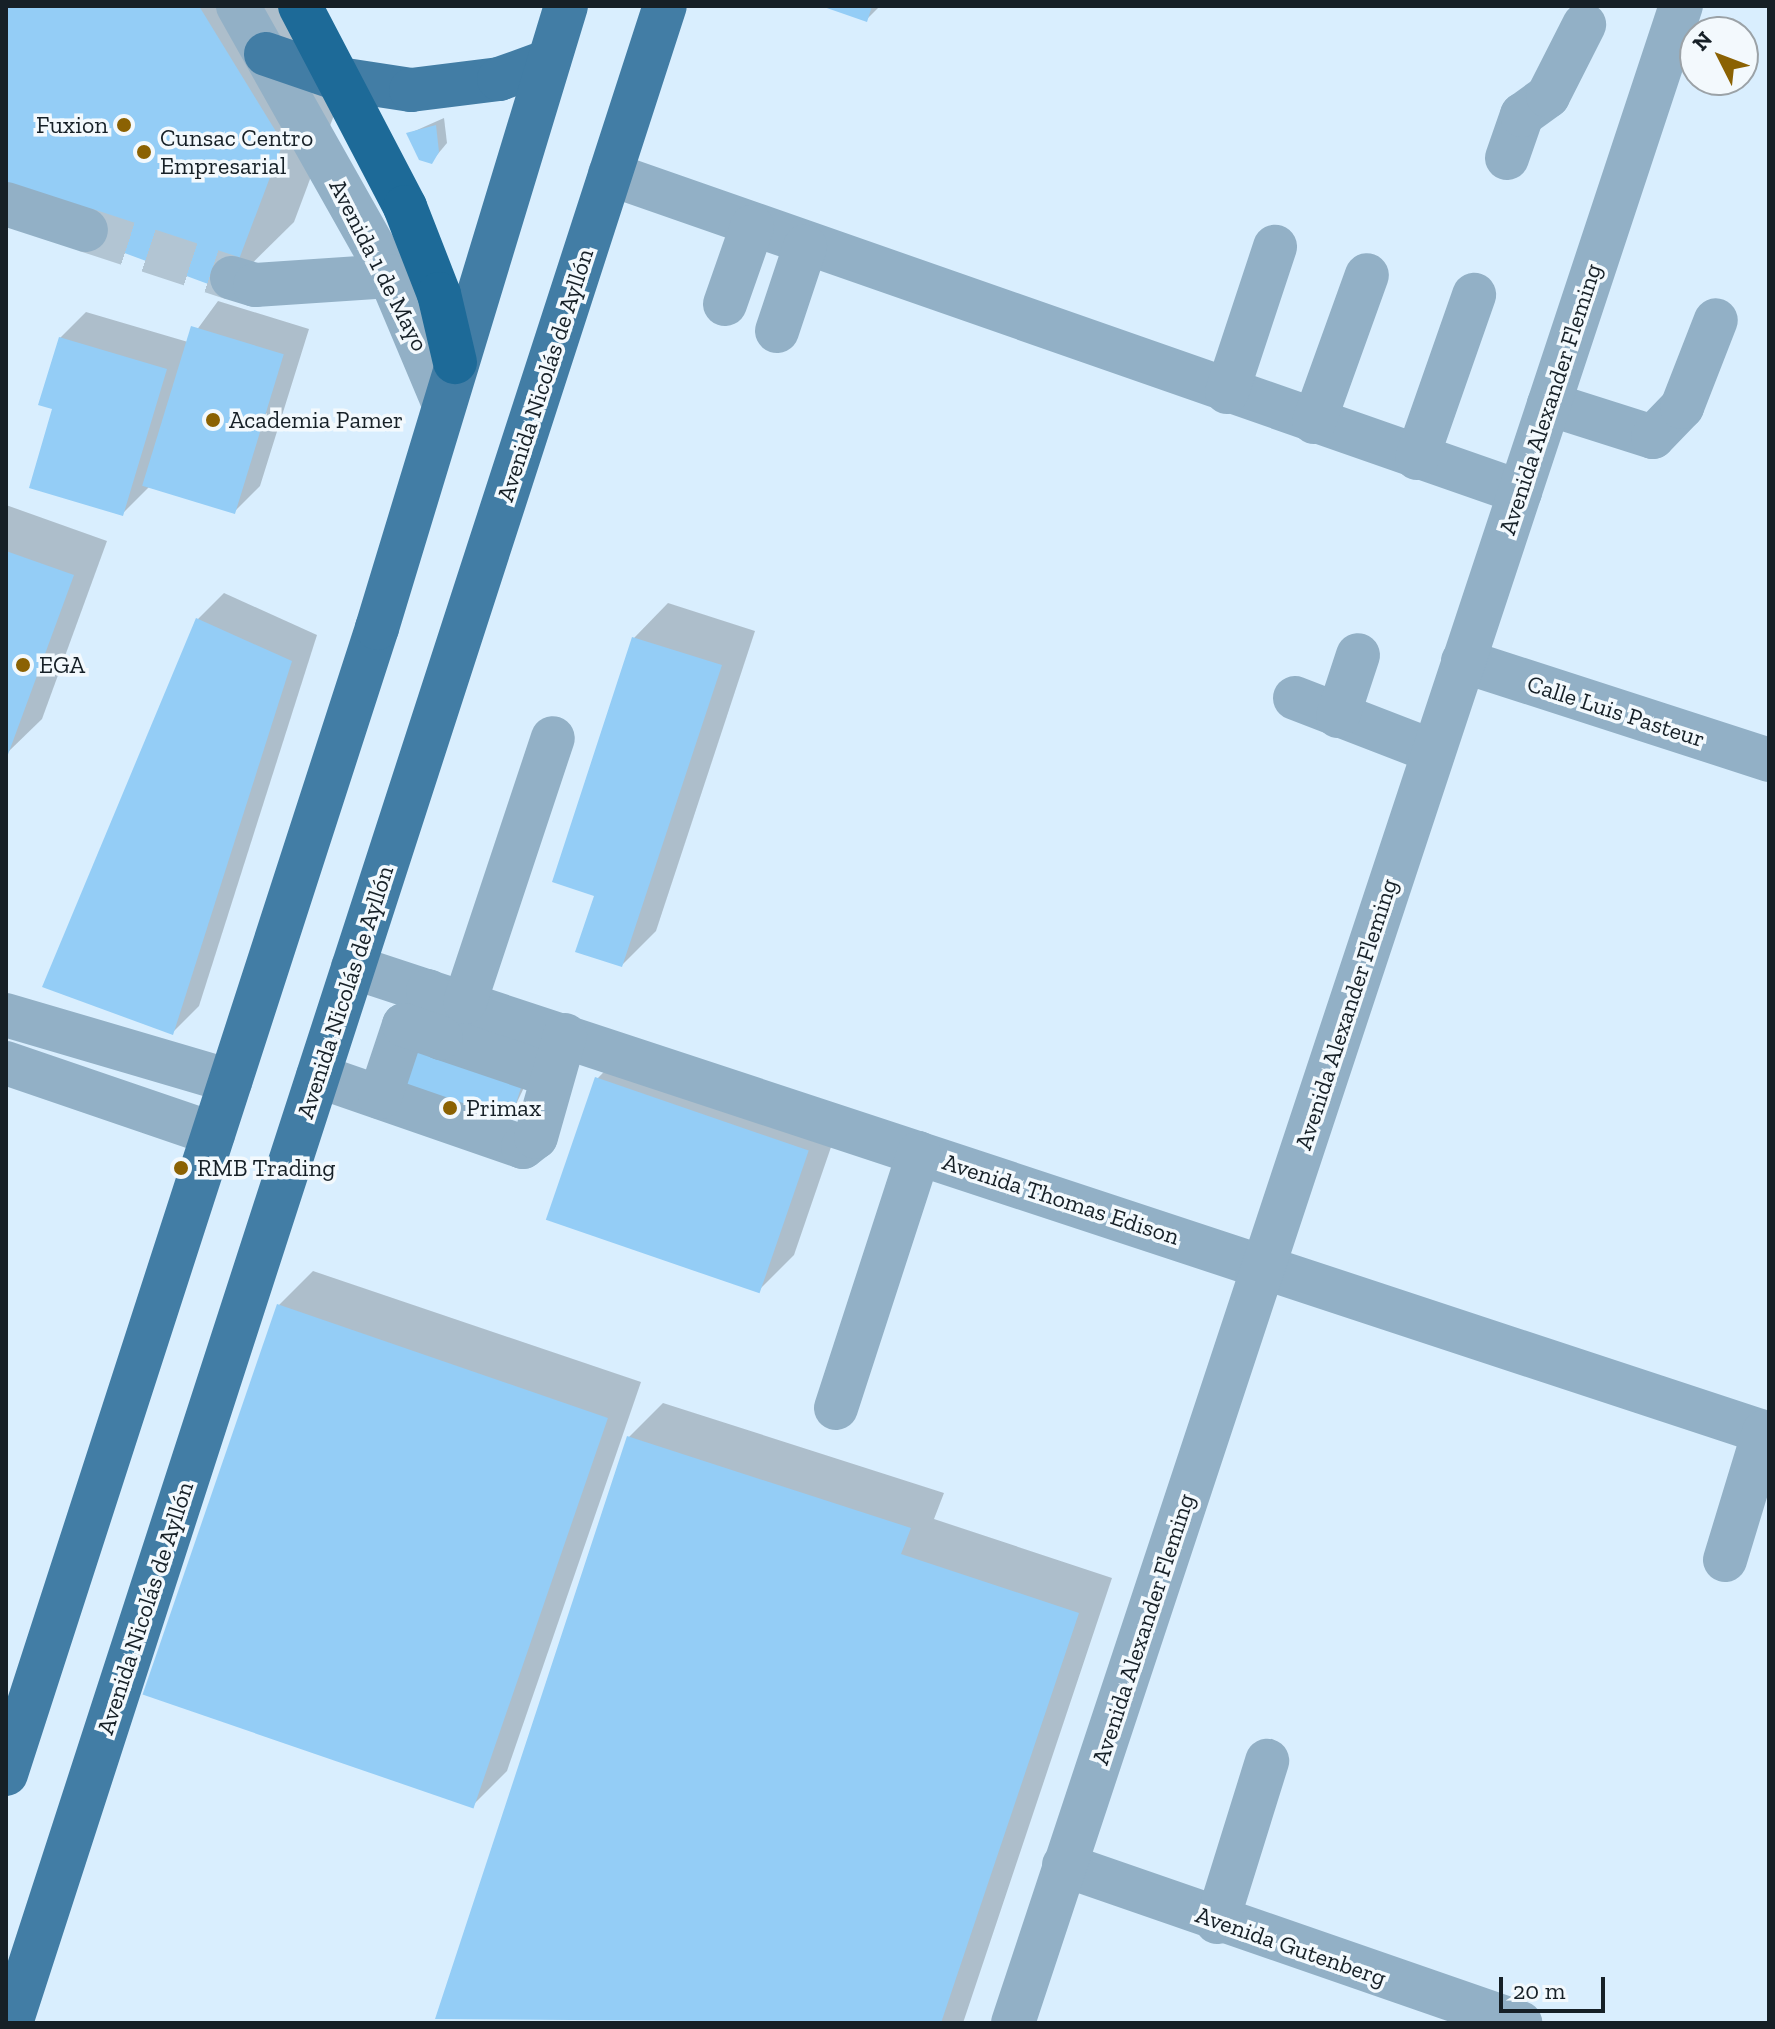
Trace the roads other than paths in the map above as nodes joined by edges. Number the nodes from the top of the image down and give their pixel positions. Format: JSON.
{"nodes":[{"id":1,"x":238,"y":6,"type":"edge"},
{"id":2,"x":300,"y":6,"type":"edge"},
{"id":3,"x":566,"y":6,"type":"edge"},
{"id":4,"x":665,"y":6,"type":"edge"},
{"id":5,"x":1681,"y":6,"type":"edge"},
{"id":6,"x":1584,"y":25,"type":"dead end"},
{"id":7,"x":266,"y":54,"type":"junction"},
{"id":8,"x":549,"y":61,"type":"junction"},
{"id":9,"x":339,"y":79,"type":"junction"},
{"id":10,"x":1507,"y":158,"type":"dead end"},
{"id":11,"x":610,"y":174,"type":"junction"},
{"id":12,"x":6,"y":204,"type":"edge"},
{"id":13,"x":752,"y":227,"type":"junction"},
{"id":14,"x":86,"y":230,"type":"tunnel mouth"},
{"id":15,"x":805,"y":247,"type":"junction"},
{"id":16,"x":1275,"y":247,"type":"dead end"},
{"id":17,"x":1367,"y":275,"type":"dead end"},
{"id":18,"x":390,"y":276,"type":"junction"},
{"id":19,"x":232,"y":278,"type":"tunnel mouth"},
{"id":20,"x":1474,"y":295,"type":"dead end"},
{"id":21,"x":725,"y":304,"type":"dead end"},
{"id":22,"x":1716,"y":320,"type":"dead end"},
{"id":23,"x":777,"y":331,"type":"dead end"},
{"id":24,"x":449,"y":382,"type":"junction"},
{"id":25,"x":1227,"y":392,"type":"junction"},
{"id":26,"x":1549,"y":404,"type":"junction"},
{"id":27,"x":1314,"y":422,"type":"junction"},
{"id":28,"x":1417,"y":458,"type":"junction"},
{"id":29,"x":1520,"y":492,"type":"junction"},
{"id":30,"x":1358,"y":655,"type":"dead end"},
{"id":31,"x":1463,"y":661,"type":"junction"},
{"id":32,"x":1295,"y":698,"type":"dead end"},
{"id":33,"x":1338,"y":716,"type":"junction"},
{"id":34,"x":553,"y":738,"type":"dead end"},
{"id":35,"x":1432,"y":751,"type":"junction"},
{"id":36,"x":1769,"y":760,"type":"edge"},
{"id":37,"x":353,"y":967,"type":"junction"},
{"id":38,"x":446,"y":997,"type":"junction"},
{"id":39,"x":6,"y":1015,"type":"edge"},
{"id":40,"x":441,"y":1038,"type":"junction"},
{"id":41,"x":558,"y":1055,"type":"junction"},
{"id":42,"x":6,"y":1063,"type":"edge"},
{"id":43,"x":318,"y":1076,"type":"junction"},
{"id":44,"x":230,"y":1081,"type":"junction"},
{"id":45,"x":380,"y":1097,"type":"junction"},
{"id":46,"x":213,"y":1134,"type":"junction"},
{"id":47,"x":919,"y":1153,"type":"junction"},
{"id":48,"x":1263,"y":1266,"type":"junction"},
{"id":49,"x":836,"y":1408,"type":"dead end"},
{"id":50,"x":1766,"y":1433,"type":"edge"},
{"id":51,"x":1725,"y":1560,"type":"dead end"},
{"id":52,"x":1267,"y":1761,"type":"dead end"},
{"id":53,"x":6,"y":1774,"type":"edge"},
{"id":54,"x":1064,"y":1865,"type":"junction"},
{"id":55,"x":1217,"y":1922,"type":"junction"},
{"id":56,"x":11,"y":2023,"type":"edge"},
{"id":57,"x":1013,"y":2023,"type":"edge"},
{"id":58,"x":1520,"y":2023,"type":"edge"}],
"edges":[{"from":1,"to":7,"type":"street","name":"Avenida 1 de Mayo"},
{"from":2,"to":9,"type":"highway"},
{"from":3,"to":8,"type":"main road"},
{"from":4,"to":11,"type":"main road","name":"Avenida Nicolás de Ayllón"},
{"from":5,"to":26,"type":"street","name":"Avenida Alexander Fleming"},
{"from":6,"to":10,"type":"street"},
{"from":7,"to":9,"type":"main road"},
{"from":7,"to":18,"type":"street","name":"Avenida 1 de Mayo"},
{"from":8,"to":9,"type":"main road"},
{"from":8,"to":24,"type":"main road"},
{"from":9,"to":24,"type":"highway"},
{"from":11,"to":13,"type":"street"},
{"from":11,"to":37,"type":"main road","name":"Avenida Nicolás de Ayllón"},
{"from":12,"to":14,"type":"street"},
{"from":13,"to":15,"type":"street"},
{"from":13,"to":21,"type":"street"},
{"from":15,"to":23,"type":"street"},
{"from":15,"to":25,"type":"street"},
{"from":16,"to":25,"type":"street"},
{"from":17,"to":27,"type":"street"},
{"from":18,"to":19,"type":"street"},
{"from":18,"to":24,"type":"street","name":"Avenida 1 de Mayo"},
{"from":20,"to":28,"type":"street"},
{"from":22,"to":26,"type":"street"},
{"from":24,"to":44,"type":"main road"},
{"from":25,"to":27,"type":"street"},
{"from":26,"to":29,"type":"street","name":"Avenida Alexander Fleming"},
{"from":27,"to":28,"type":"street"},
{"from":28,"to":29,"type":"street"},
{"from":29,"to":31,"type":"street","name":"Avenida Alexander Fleming"},
{"from":30,"to":33,"type":"street"},
{"from":31,"to":35,"type":"street","name":"Avenida Alexander Fleming"},
{"from":31,"to":36,"type":"street","name":"Calle Luis Pasteur"},
{"from":32,"to":33,"type":"street"},
{"from":33,"to":35,"type":"street"},
{"from":34,"to":38,"type":"street"},
{"from":35,"to":48,"type":"street","name":"Avenida Alexander Fleming"},
{"from":37,"to":38,"type":"street","name":"Avenida Thomas Edison"},
{"from":37,"to":43,"type":"main road","name":"Avenida Nicolás de Ayllón"},
{"from":38,"to":40,"type":"street"},
{"from":38,"to":41,"type":"street","name":"Avenida Thomas Edison"},
{"from":39,"to":44,"type":"street"},
{"from":40,"to":41,"type":"street"},
{"from":40,"to":45,"type":"street"},
{"from":41,"to":45,"type":"street"},
{"from":41,"to":47,"type":"street","name":"Avenida Thomas Edison"},
{"from":42,"to":46,"type":"street"},
{"from":43,"to":45,"type":"street"},
{"from":43,"to":56,"type":"main road","name":"Avenida Nicolás de Ayllón"},
{"from":44,"to":46,"type":"main road"},
{"from":46,"to":53,"type":"main road"},
{"from":47,"to":48,"type":"street","name":"Avenida Thomas Edison"},
{"from":47,"to":49,"type":"street"},
{"from":48,"to":50,"type":"street","name":"Avenida Thomas Edison"},
{"from":48,"to":54,"type":"street","name":"Avenida Alexander Fleming"},
{"from":50,"to":51,"type":"street"},
{"from":52,"to":55,"type":"street"},
{"from":54,"to":55,"type":"street","name":"Avenida Gutenberg"},
{"from":54,"to":57,"type":"street","name":"Avenida Alexander Fleming"},
{"from":55,"to":58,"type":"street","name":"Avenida Gutenberg"}]}
